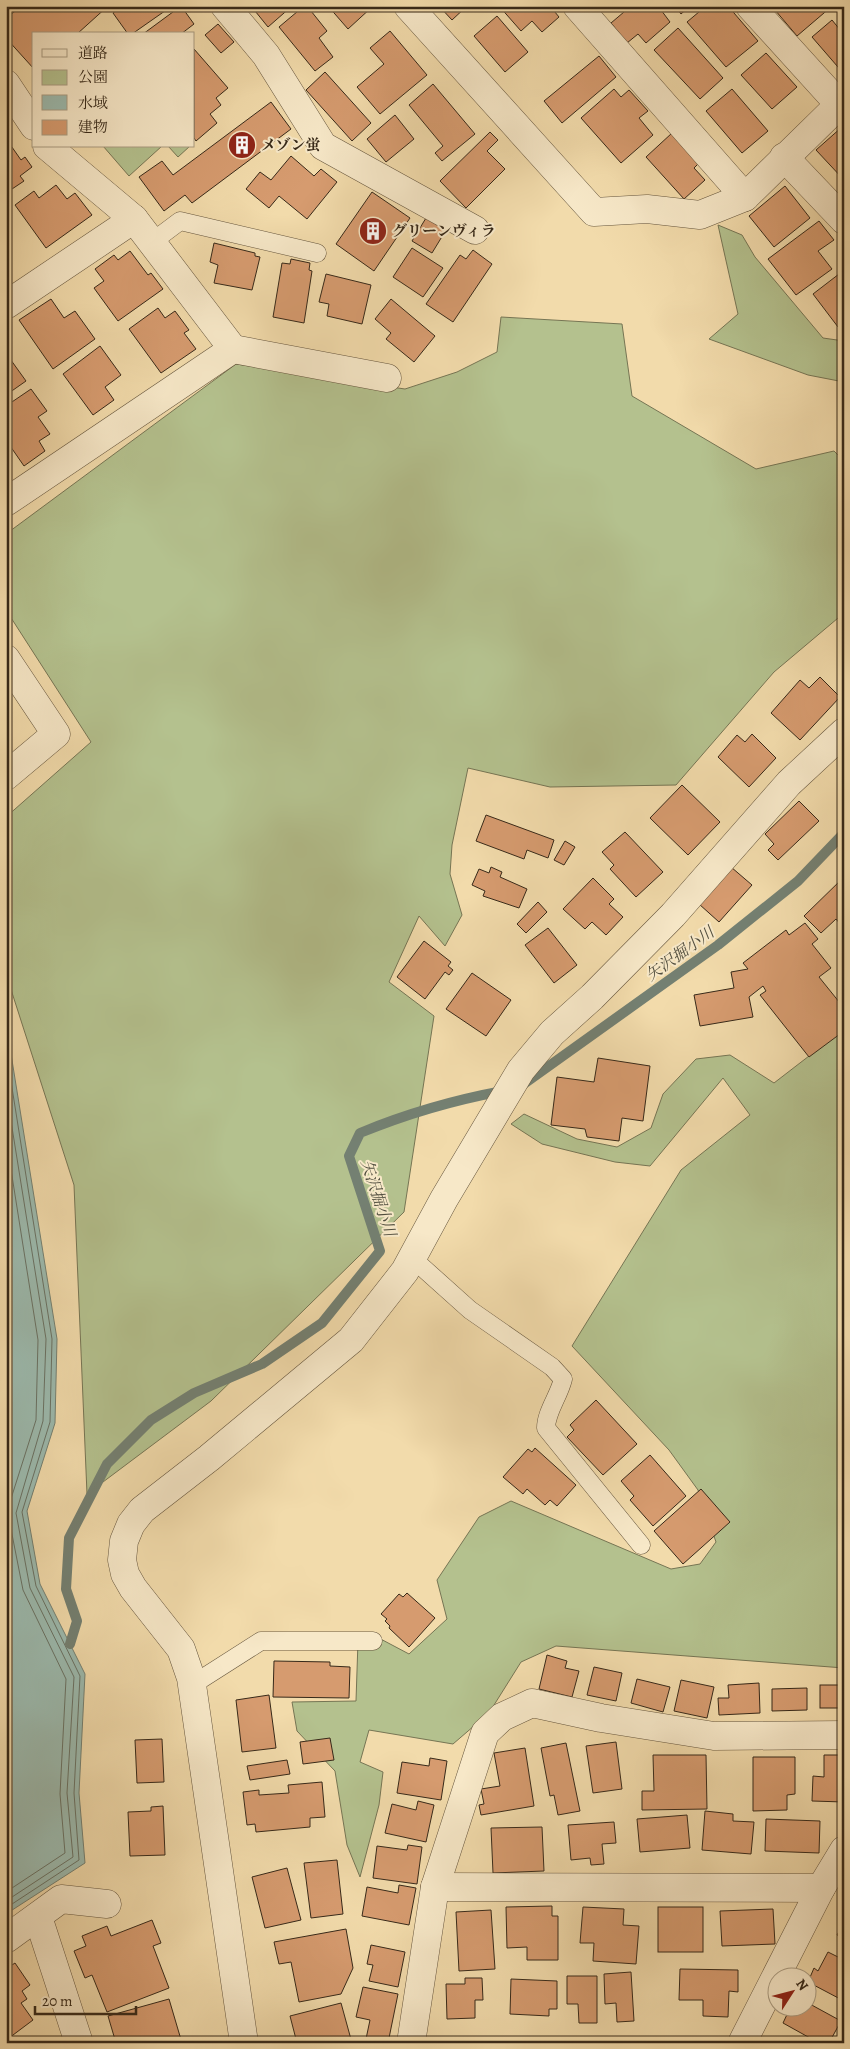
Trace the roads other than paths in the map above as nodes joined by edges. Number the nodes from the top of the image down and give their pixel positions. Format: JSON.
{"nodes":[{"id":1,"x":225,"y":6,"type":"edge"},
{"id":2,"x":408,"y":6,"type":"edge"},
{"id":3,"x":577,"y":6,"type":"edge"},
{"id":4,"x":750,"y":6,"type":"edge"},
{"id":5,"x":9,"y":96,"type":"edge"},
{"id":6,"x":841,"y":102,"type":"edge"},
{"id":7,"x":32,"y":124,"type":"edge"},
{"id":8,"x":49,"y":148,"type":"edge"},
{"id":9,"x":784,"y":157,"type":"junction"},
{"id":10,"x":745,"y":197,"type":"junction"},
{"id":11,"x":134,"y":219,"type":"junction"},
{"id":12,"x":844,"y":220,"type":"edge"},
{"id":13,"x":475,"y":230,"type":"dead end"},
{"id":14,"x":152,"y":242,"type":"junction"},
{"id":15,"x":317,"y":252,"type":"dead end"},
{"id":16,"x":6,"y":305,"type":"edge"},
{"id":17,"x":232,"y":348,"type":"junction"},
{"id":18,"x":387,"y":378,"type":"dead end"},
{"id":19,"x":6,"y":502,"type":"edge"},
{"id":20,"x":6,"y":659,"type":"edge"},
{"id":21,"x":844,"y":732,"type":"edge"},
{"id":22,"x":6,"y":776,"type":"edge"},
{"id":23,"x":412,"y":1258,"type":"junction"},
{"id":24,"x":641,"y":1545,"type":"dead end"},
{"id":25,"x":373,"y":1641,"type":"dead end"},
{"id":26,"x":192,"y":1685,"type":"junction"},
{"id":27,"x":844,"y":1735,"type":"edge"},
{"id":28,"x":844,"y":1850,"type":"edge"},
{"id":29,"x":435,"y":1887,"type":"junction"},
{"id":30,"x":821,"y":1888,"type":"junction"},
{"id":31,"x":107,"y":1904,"type":"dead end"},
{"id":32,"x":38,"y":1916,"type":"junction"},
{"id":33,"x":6,"y":1939,"type":"edge"},
{"id":34,"x":79,"y":2043,"type":"edge"},
{"id":35,"x":244,"y":2043,"type":"edge"},
{"id":36,"x":411,"y":2043,"type":"edge"},
{"id":37,"x":742,"y":2043,"type":"edge"}],
"edges":[{"from":1,"to":13,"type":"street"},
{"from":2,"to":10,"type":"street"},
{"from":3,"to":10,"type":"street"},
{"from":4,"to":6,"type":"street"},
{"from":5,"to":7,"type":"street"},
{"from":6,"to":9,"type":"street"},
{"from":8,"to":11,"type":"street"},
{"from":9,"to":10,"type":"street"},
{"from":9,"to":12,"type":"street"},
{"from":11,"to":14,"type":"street"},
{"from":11,"to":16,"type":"street"},
{"from":14,"to":15,"type":"lane"},
{"from":14,"to":17,"type":"street"},
{"from":17,"to":18,"type":"street"},
{"from":17,"to":19,"type":"street"},
{"from":20,"to":22,"type":"street"},
{"from":21,"to":23,"type":"street"},
{"from":23,"to":24,"type":"lane"},
{"from":23,"to":26,"type":"street"},
{"from":25,"to":26,"type":"lane"},
{"from":26,"to":35,"type":"street"},
{"from":27,"to":29,"type":"street"},
{"from":28,"to":30,"type":"street"},
{"from":29,"to":30,"type":"street"},
{"from":29,"to":36,"type":"street"},
{"from":30,"to":37,"type":"street"},
{"from":31,"to":32,"type":"street"},
{"from":32,"to":33,"type":"street"},
{"from":32,"to":34,"type":"street"}]}
